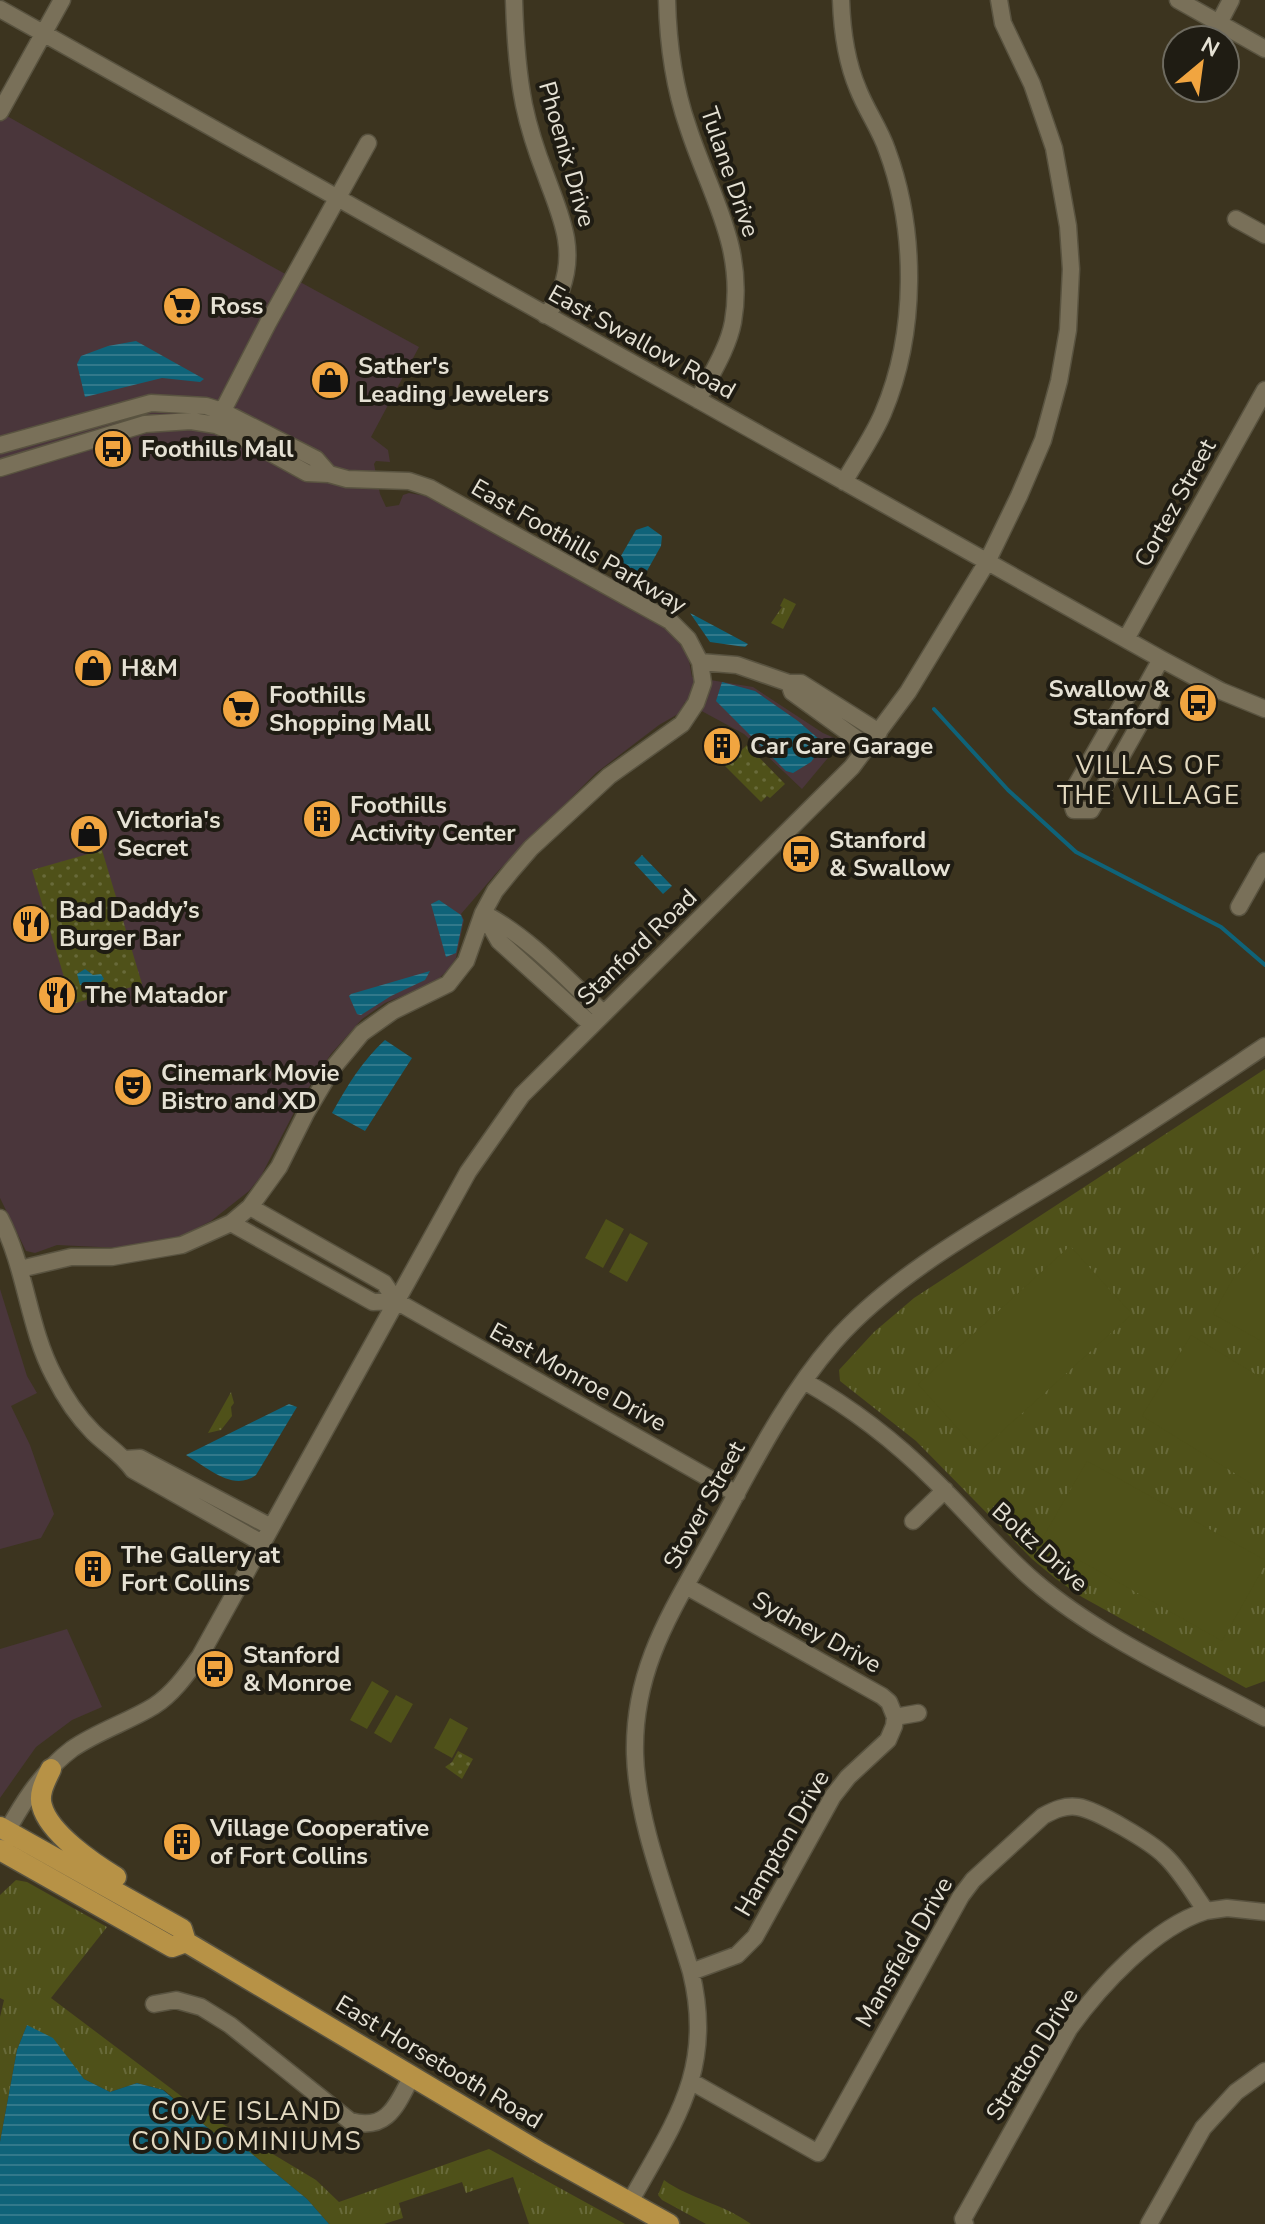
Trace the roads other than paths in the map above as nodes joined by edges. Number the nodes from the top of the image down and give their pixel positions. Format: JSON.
{"nodes":[{"id":1,"x":62,"y":0,"type":"edge"},
{"id":2,"x":514,"y":0,"type":"edge"},
{"id":3,"x":667,"y":0,"type":"edge"},
{"id":4,"x":841,"y":0,"type":"edge"},
{"id":5,"x":999,"y":0,"type":"edge"},
{"id":6,"x":1178,"y":0,"type":"edge"},
{"id":7,"x":1231,"y":0,"type":"edge"},
{"id":8,"x":0,"y":9,"type":"edge"},
{"id":9,"x":1219,"y":23,"type":"junction"},
{"id":10,"x":43,"y":34,"type":"junction"},
{"id":11,"x":1265,"y":49,"type":"edge"},
{"id":12,"x":0,"y":112,"type":"edge"},
{"id":13,"x":368,"y":143,"type":"dead end"},
{"id":14,"x":337,"y":198,"type":"junction"},
{"id":15,"x":1236,"y":219,"type":"dead end"},
{"id":16,"x":1265,"y":235,"type":"edge"},
{"id":17,"x":545,"y":315,"type":"junction"},
{"id":18,"x":1265,"y":390,"type":"edge"},
{"id":19,"x":698,"y":400,"type":"junction"},
{"id":20,"x":219,"y":418,"type":"junction"},
{"id":21,"x":0,"y":445,"type":"edge"},
{"id":22,"x":0,"y":468,"type":"edge"},
{"id":23,"x":844,"y":482,"type":"junction"},
{"id":24,"x":987,"y":562,"type":"junction"},
{"id":25,"x":1126,"y":639,"type":"junction"},
{"id":26,"x":1161,"y":659,"type":"junction"},
{"id":27,"x":700,"y":662,"type":"junction"},
{"id":28,"x":789,"y":683,"type":"junction"},
{"id":29,"x":1145,"y":688,"type":"junction"},
{"id":30,"x":1265,"y":709,"type":"edge"},
{"id":31,"x":879,"y":732,"type":"junction"},
{"id":32,"x":868,"y":747,"type":"junction"},
{"id":33,"x":1265,"y":861,"type":"edge"},
{"id":34,"x":1239,"y":907,"type":"dead end"},
{"id":35,"x":483,"y":913,"type":"junction"},
{"id":36,"x":597,"y":1019,"type":"junction"},
{"id":37,"x":1265,"y":1046,"type":"edge"},
{"id":38,"x":250,"y":1207,"type":"junction"},
{"id":39,"x":0,"y":1218,"type":"edge"},
{"id":40,"x":231,"y":1223,"type":"junction"},
{"id":41,"x":20,"y":1269,"type":"junction"},
{"id":42,"x":396,"y":1301,"type":"junction"},
{"id":43,"x":804,"y":1381,"type":"junction"},
{"id":44,"x":125,"y":1459,"type":"junction"},
{"id":45,"x":945,"y":1490,"type":"junction"},
{"id":46,"x":737,"y":1494,"type":"junction"},
{"id":47,"x":913,"y":1521,"type":"dead end"},
{"id":48,"x":271,"y":1527,"type":"junction"},
{"id":49,"x":262,"y":1543,"type":"junction"},
{"id":50,"x":686,"y":1586,"type":"junction"},
{"id":51,"x":918,"y":1713,"type":"dead end"},
{"id":52,"x":895,"y":1717,"type":"junction"},
{"id":53,"x":1265,"y":1718,"type":"edge"},
{"id":54,"x":51,"y":1769,"type":"junction"},
{"id":55,"x":2,"y":1838,"type":"edge"},
{"id":56,"x":1206,"y":1911,"type":"junction"},
{"id":57,"x":1265,"y":1912,"type":"edge"},
{"id":58,"x":182,"y":1934,"type":"junction"},
{"id":59,"x":691,"y":1972,"type":"junction"},
{"id":60,"x":154,"y":2004,"type":"dead end"},
{"id":61,"x":1265,"y":2071,"type":"edge"},
{"id":62,"x":412,"y":2076,"type":"junction"},
{"id":63,"x":692,"y":2082,"type":"junction"},
{"id":64,"x":630,"y":2202,"type":"junction"},
{"id":65,"x":964,"y":2222,"type":"edge"},
{"id":66,"x":669,"y":2224,"type":"edge"},
{"id":67,"x":1149,"y":2224,"type":"edge"}],
"edges":[{"from":1,"to":10,"type":"street"},
{"from":2,"to":17,"type":"street","name":"Phoenix Drive"},
{"from":3,"to":19,"type":"street","name":"Tulane Drive"},
{"from":4,"to":23,"type":"street"},
{"from":5,"to":24,"type":"street","name":"Stanford Road"},
{"from":6,"to":9,"type":"street"},
{"from":7,"to":9,"type":"street"},
{"from":8,"to":10,"type":"street","name":"East Swallow Road"},
{"from":9,"to":11,"type":"street"},
{"from":10,"to":12,"type":"street"},
{"from":10,"to":14,"type":"street","name":"East Swallow Road"},
{"from":13,"to":14,"type":"street"},
{"from":14,"to":17,"type":"street","name":"East Swallow Road"},
{"from":14,"to":20,"type":"street"},
{"from":15,"to":16,"type":"street"},
{"from":17,"to":19,"type":"street","name":"East Swallow Road"},
{"from":18,"to":25,"type":"street","name":"Cortez Street"},
{"from":19,"to":23,"type":"street","name":"East Swallow Road"},
{"from":20,"to":21,"type":"street","name":"East Foothills Parkway"},
{"from":20,"to":22,"type":"street","name":"East Foothills Parkway"},
{"from":20,"to":27,"type":"street","name":"East Foothills Parkway"},
{"from":23,"to":24,"type":"street","name":"East Swallow Road"},
{"from":24,"to":25,"type":"street","name":"East Swallow Road"},
{"from":24,"to":31,"type":"street","name":"Stanford Road"},
{"from":25,"to":26,"type":"street","name":"East Swallow Road"},
{"from":26,"to":29,"type":"street"},
{"from":26,"to":30,"type":"street","name":"East Swallow Road"},
{"from":27,"to":28,"type":"street"},
{"from":27,"to":35,"type":"street"},
{"from":28,"to":31,"type":"street"},
{"from":28,"to":32,"type":"street"},
{"from":29,"to":29,"type":"street"},
{"from":31,"to":32,"type":"street","name":"Stanford Road"},
{"from":32,"to":36,"type":"street","name":"Stanford Road"},
{"from":33,"to":34,"type":"street"},
{"from":35,"to":36,"type":"street"},
{"from":35,"to":38,"type":"street"},
{"from":36,"to":42,"type":"street","name":"Stanford Road"},
{"from":37,"to":43,"type":"street","name":"Stover Street"},
{"from":38,"to":40,"type":"street"},
{"from":38,"to":42,"type":"street","name":"East Monroe Drive"},
{"from":39,"to":41,"type":"street"},
{"from":40,"to":41,"type":"street"},
{"from":40,"to":42,"type":"street","name":"East Monroe Drive"},
{"from":41,"to":44,"type":"street"},
{"from":42,"to":46,"type":"street","name":"East Monroe Drive"},
{"from":42,"to":48,"type":"street","name":"Stanford Road"},
{"from":43,"to":45,"type":"street","name":"Boltz Drive"},
{"from":43,"to":46,"type":"street","name":"Stover Street"},
{"from":44,"to":48,"type":"street"},
{"from":44,"to":49,"type":"street"},
{"from":45,"to":47,"type":"street"},
{"from":45,"to":53,"type":"street","name":"Boltz Drive"},
{"from":46,"to":50,"type":"street","name":"Stover Street"},
{"from":48,"to":49,"type":"street","name":"Stanford Road"},
{"from":49,"to":54,"type":"street","name":"Stanford Road"},
{"from":50,"to":52,"type":"street","name":"Sydney Drive"},
{"from":50,"to":59,"type":"street","name":"Stover Street"},
{"from":51,"to":52,"type":"street"},
{"from":52,"to":59,"type":"street","name":"Hampton Drive"},
{"from":54,"to":55,"type":"street","name":"Stanford Road"},
{"from":54,"to":58,"type":"main road"},
{"from":55,"to":58,"type":"main road","name":"East Horsetooth Road"},
{"from":56,"to":57,"type":"street"},
{"from":56,"to":63,"type":"street","name":"Mansfield Drive"},
{"from":56,"to":65,"type":"street","name":"Stratton Drive"},
{"from":58,"to":62,"type":"main road","name":"East Horsetooth Road"},
{"from":59,"to":63,"type":"street","name":"Stover Street"},
{"from":60,"to":62,"type":"street"},
{"from":61,"to":67,"type":"street"},
{"from":62,"to":64,"type":"main road","name":"East Horsetooth Road"},
{"from":63,"to":64,"type":"street","name":"Stover Street"},
{"from":64,"to":66,"type":"main road","name":"East Horsetooth Road"}]}
